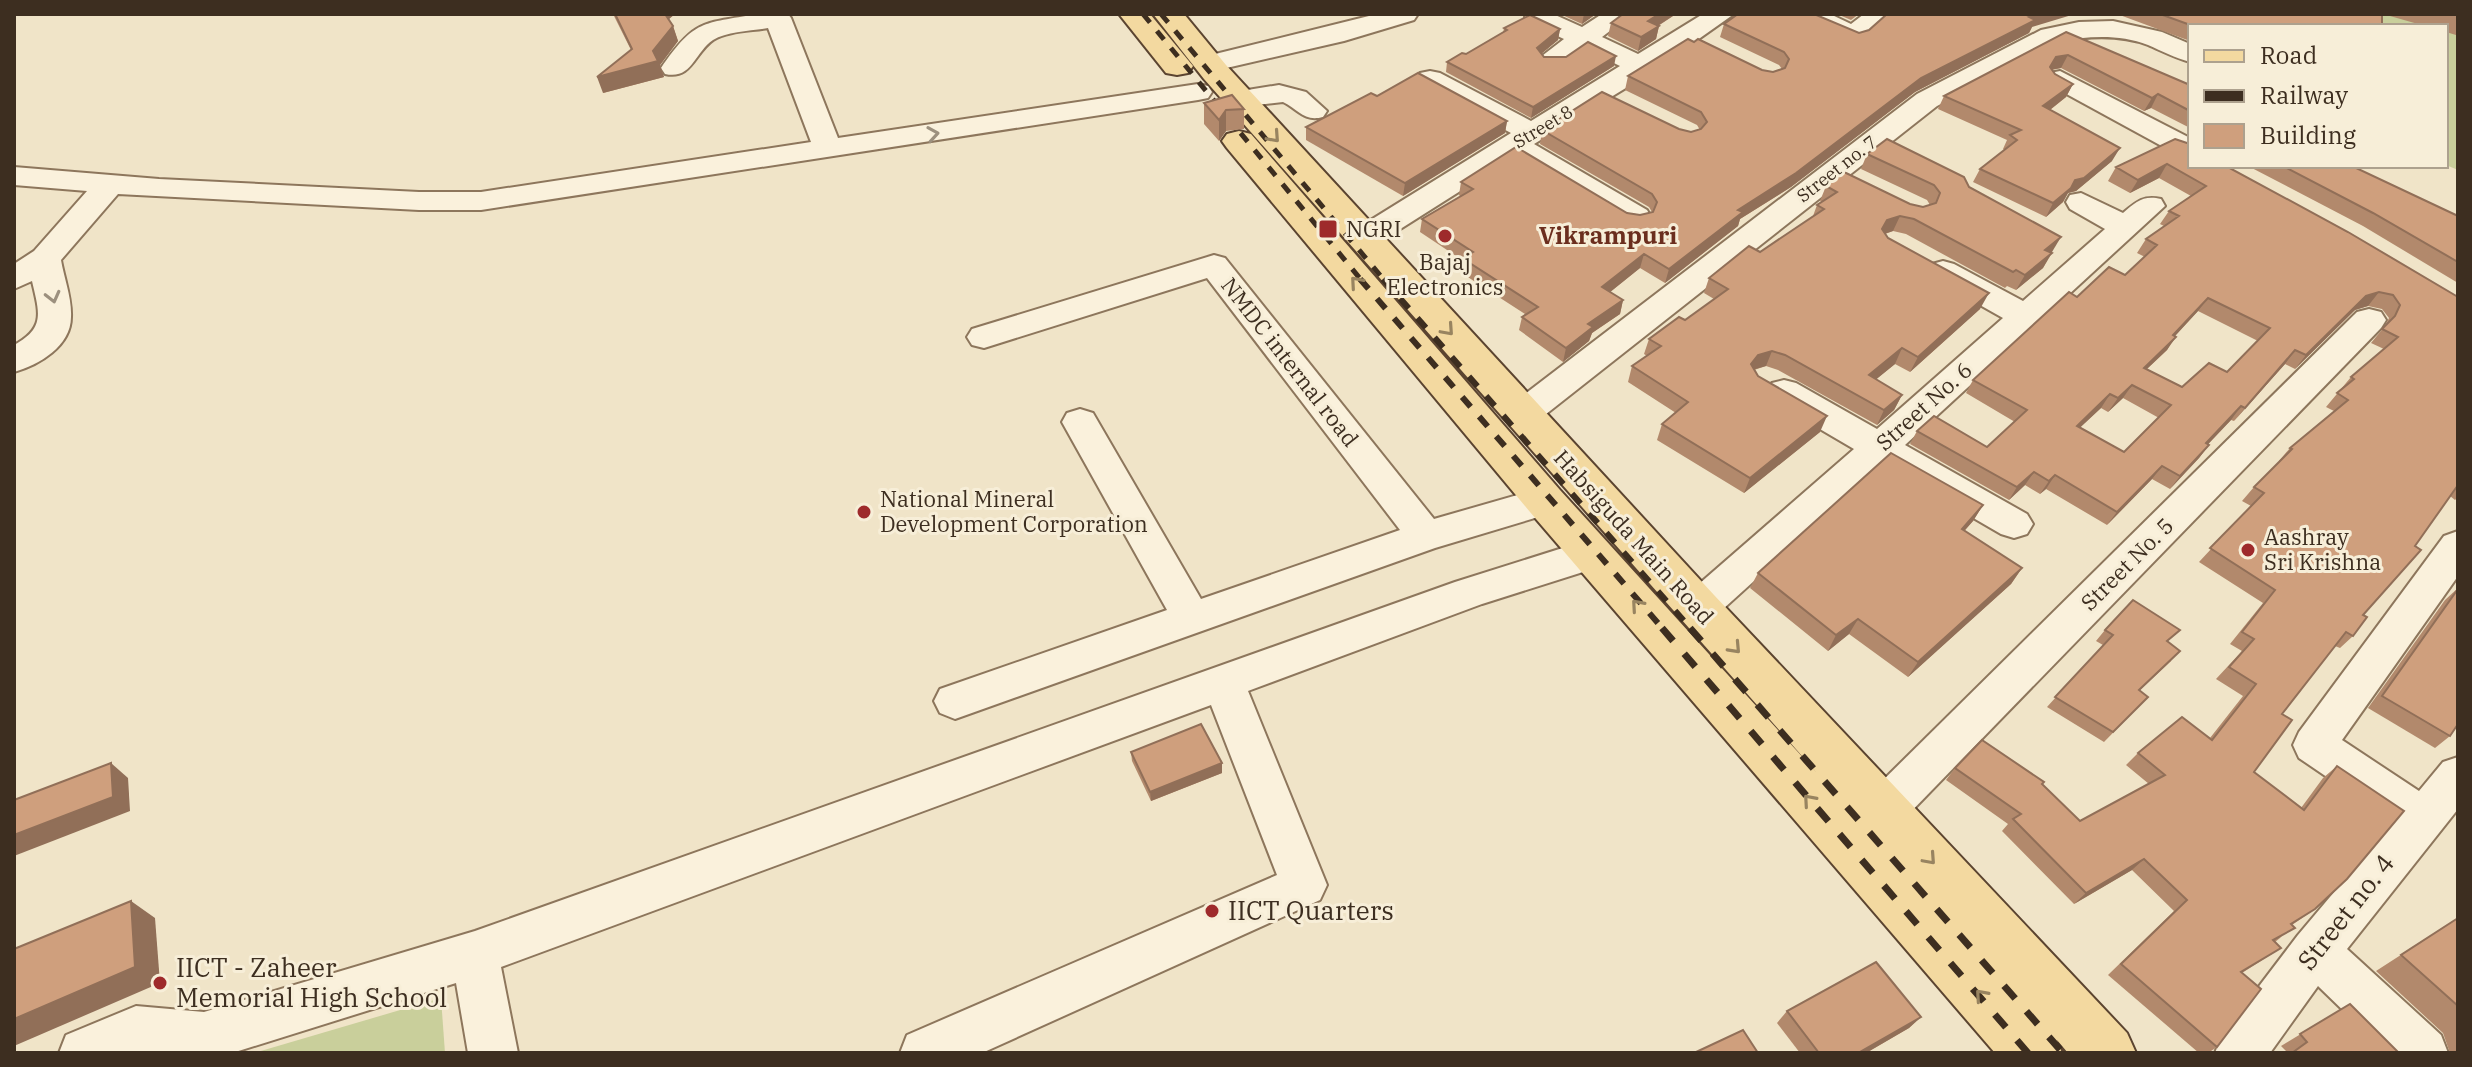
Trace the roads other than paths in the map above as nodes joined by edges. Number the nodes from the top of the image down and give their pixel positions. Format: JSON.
{"nodes":[{"id":1,"x":1134,"y":14,"type":"edge"},
{"id":2,"x":1168,"y":14,"type":"edge"},
{"id":3,"x":1318,"y":14,"type":"edge"},
{"id":4,"x":1405,"y":14,"type":"edge"},
{"id":5,"x":1721,"y":14,"type":"edge"},
{"id":6,"x":1809,"y":14,"type":"edge"},
{"id":7,"x":1881,"y":14,"type":"edge"},
{"id":8,"x":777,"y":16,"type":"edge"},
{"id":9,"x":1538,"y":17,"type":"edge"},
{"id":10,"x":1615,"y":17,"type":"edge"},
{"id":11,"x":1339,"y":34,"type":"junction"},
{"id":12,"x":1688,"y":35,"type":"junction"},
{"id":13,"x":1853,"y":35,"type":"junction"},
{"id":14,"x":1583,"y":39,"type":"junction"},
{"id":15,"x":1715,"y":48,"type":"edge"},
{"id":16,"x":1879,"y":48,"type":"edge"},
{"id":17,"x":2188,"y":53,"type":"edge"},
{"id":18,"x":1552,"y":59,"type":"edge"},
{"id":19,"x":1642,"y":66,"type":"junction"},
{"id":20,"x":675,"y":68,"type":"dead end"},
{"id":21,"x":1430,"y":79,"type":"edge"},
{"id":22,"x":2060,"y":79,"type":"edge"},
{"id":23,"x":1215,"y":91,"type":"junction"},
{"id":24,"x":1600,"y":92,"type":"junction"},
{"id":25,"x":1629,"y":106,"type":"edge"},
{"id":26,"x":1313,"y":111,"type":"dead end"},
{"id":27,"x":1523,"y":139,"type":"junction"},
{"id":28,"x":2188,"y":149,"type":"edge"},
{"id":29,"x":828,"y":150,"type":"junction"},
{"id":30,"x":14,"y":176,"type":"edge"},
{"id":31,"x":110,"y":184,"type":"junction"},
{"id":32,"x":2081,"y":202,"type":"dead end"},
{"id":33,"x":1636,"y":217,"type":"edge"},
{"id":34,"x":1364,"y":238,"type":"junction"},
{"id":35,"x":45,"y":258,"type":"junction"},
{"id":36,"x":1920,"y":258,"type":"edge"},
{"id":37,"x":14,"y":279,"type":"edge"},
{"id":38,"x":2025,"y":316,"type":"junction"},
{"id":39,"x":2369,"y":320,"type":"dead end"},
{"id":40,"x":984,"y":337,"type":"dead end"},
{"id":41,"x":14,"y":360,"type":"edge"},
{"id":42,"x":1765,"y":381,"type":"edge"},
{"id":43,"x":1524,"y":413,"type":"junction"},
{"id":44,"x":1080,"y":422,"type":"dead end"},
{"id":45,"x":1878,"y":447,"type":"junction"},
{"id":46,"x":1545,"y":501,"type":"junction"},
{"id":47,"x":2014,"y":524,"type":"dead end"},
{"id":48,"x":1426,"y":536,"type":"junction"},
{"id":49,"x":2458,"y":546,"type":"edge"},
{"id":50,"x":1591,"y":554,"type":"junction"},
{"id":51,"x":1698,"y":608,"type":"junction"},
{"id":52,"x":1191,"y":617,"type":"junction"},
{"id":53,"x":1224,"y":684,"type":"junction"},
{"id":54,"x":955,"y":701,"type":"dead end"},
{"id":55,"x":2457,"y":778,"type":"edge"},
{"id":56,"x":1884,"y":809,"type":"junction"},
{"id":57,"x":2422,"y":817,"type":"junction"},
{"id":58,"x":2315,"y":951,"type":"junction"},
{"id":59,"x":475,"y":954,"type":"junction"},
{"id":60,"x":84,"y":1053,"type":"edge"},
{"id":61,"x":493,"y":1053,"type":"edge"},
{"id":62,"x":925,"y":1053,"type":"edge"},
{"id":63,"x":2033,"y":1053,"type":"edge"},
{"id":64,"x":2107,"y":1053,"type":"edge"},
{"id":65,"x":2240,"y":1053,"type":"edge"},
{"id":66,"x":2423,"y":1053,"type":"edge"}],
"edges":[{"from":1,"to":23,"type":"main road","name":"Habsiguda Main Road"},
{"from":2,"to":23,"type":"main road","name":"Habsiguda Main Road"},
{"from":3,"to":11,"type":"street"},
{"from":4,"to":11,"type":"street"},
{"from":5,"to":12,"type":"street","name":"Street 8"},
{"from":6,"to":13,"type":"street"},
{"from":7,"to":13,"type":"street"},
{"from":8,"to":20,"type":"street"},
{"from":8,"to":29,"type":"street"},
{"from":9,"to":14,"type":"street"},
{"from":10,"to":14,"type":"street"},
{"from":11,"to":23,"type":"street"},
{"from":12,"to":15,"type":"street"},
{"from":12,"to":19,"type":"street","name":"Street 8"},
{"from":13,"to":16,"type":"street"},
{"from":14,"to":18,"type":"street"},
{"from":14,"to":19,"type":"street"},
{"from":17,"to":43,"type":"street","name":"Street no. 7"},
{"from":19,"to":24,"type":"street","name":"Street 8"},
{"from":21,"to":27,"type":"street"},
{"from":22,"to":28,"type":"street"},
{"from":23,"to":26,"type":"street"},
{"from":23,"to":29,"type":"street"},
{"from":23,"to":34,"type":"main road","name":"Habsiguda Main Road","one_way":true},
{"from":46,"to":23,"type":"main road","name":"Habsiguda Main Road","one_way":true},
{"from":24,"to":25,"type":"street"},
{"from":24,"to":27,"type":"street","name":"Street 8"},
{"from":27,"to":33,"type":"street"},
{"from":27,"to":34,"type":"street","name":"Street 8"},
{"from":29,"to":31,"type":"street"},
{"from":30,"to":31,"type":"street"},
{"from":31,"to":35,"type":"street"},
{"from":32,"to":38,"type":"street","name":"Street No. 6"},
{"from":34,"to":43,"type":"main road","name":"Habsiguda Main Road","one_way":true},
{"from":35,"to":37,"type":"street"},
{"from":35,"to":41,"type":"street","one_way":true},
{"from":36,"to":38,"type":"street"},
{"from":38,"to":45,"type":"street","name":"Street No. 6"},
{"from":39,"to":56,"type":"street","name":"Street No. 5"},
{"from":40,"to":48,"type":"street","name":"NMDC internal road"},
{"from":42,"to":45,"type":"street"},
{"from":43,"to":51,"type":"main road","name":"Habsiguda Main Road"},
{"from":44,"to":52,"type":"street"},
{"from":45,"to":47,"type":"street"},
{"from":45,"to":51,"type":"street","name":"Street No. 6"},
{"from":46,"to":48,"type":"street"},
{"from":46,"to":50,"type":"main road","name":"Habsiguda Main Road"},
{"from":48,"to":52,"type":"street"},
{"from":49,"to":57,"type":"street"},
{"from":50,"to":53,"type":"street"},
{"from":63,"to":50,"type":"main road","name":"Habsiguda Main Road","one_way":true},
{"from":51,"to":56,"type":"main road","name":"Habsiguda Main Road","one_way":true},
{"from":52,"to":54,"type":"street"},
{"from":53,"to":59,"type":"street"},
{"from":53,"to":62,"type":"street"},
{"from":55,"to":57,"type":"street","name":"Street no. 4"},
{"from":56,"to":64,"type":"main road","name":"Habsiguda Main Road","one_way":true},
{"from":57,"to":58,"type":"street","name":"Street no. 4"},
{"from":58,"to":65,"type":"street","name":"Street no. 4"},
{"from":58,"to":66,"type":"street"},
{"from":59,"to":60,"type":"street"},
{"from":59,"to":61,"type":"street"}]}
